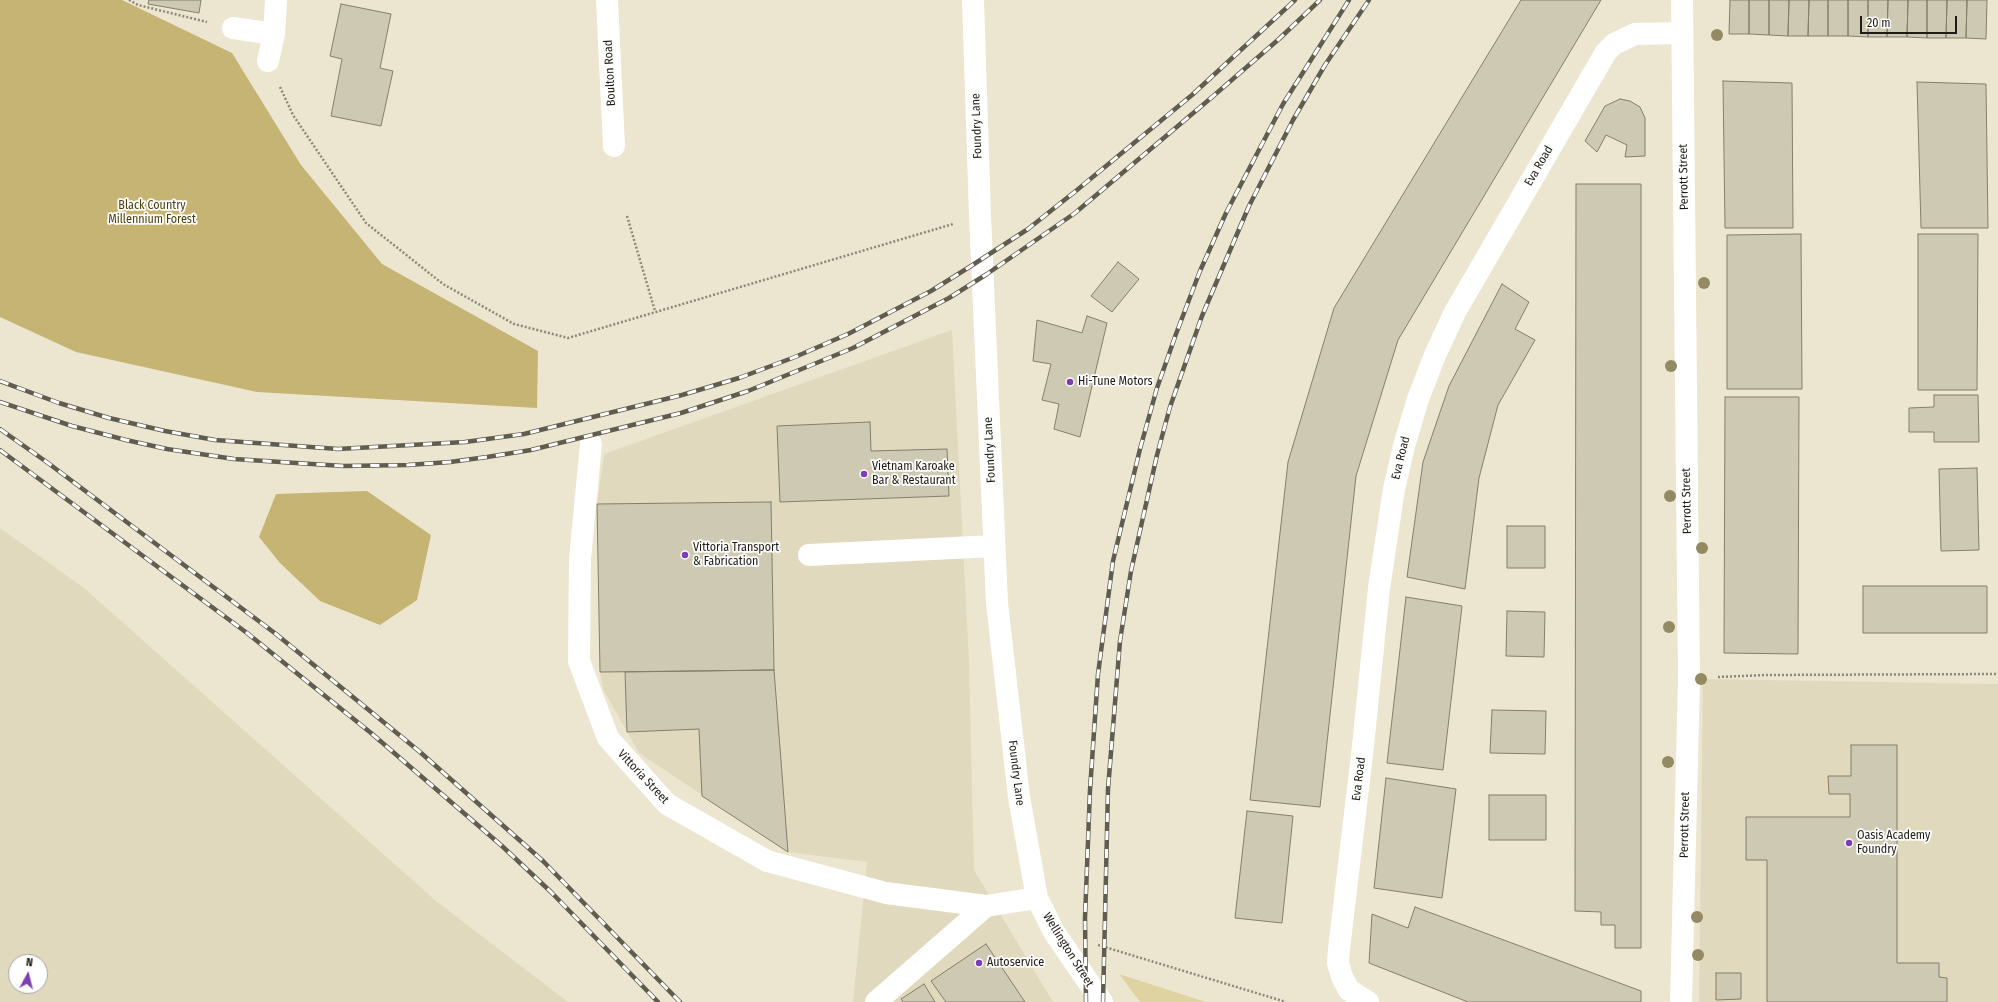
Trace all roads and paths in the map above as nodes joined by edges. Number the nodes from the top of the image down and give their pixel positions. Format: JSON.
{"nodes":[{"id":1,"x":129,"y":0,"type":"edge"},
{"id":2,"x":276,"y":0,"type":"edge"},
{"id":3,"x":607,"y":0,"type":"edge"},
{"id":4,"x":973,"y":0,"type":"edge"},
{"id":5,"x":1682,"y":0,"type":"edge"},
{"id":6,"x":233,"y":28,"type":"joint"},
{"id":7,"x":1682,"y":33,"type":"junction"},
{"id":8,"x":274,"y":34,"type":"junction"},
{"id":9,"x":268,"y":61,"type":"joint"},
{"id":10,"x":614,"y":146,"type":"dead end"},
{"id":11,"x":627,"y":216,"type":"dead end"},
{"id":12,"x":980,"y":216,"type":"junction"},
{"id":13,"x":656,"y":311,"type":"junction"},
{"id":14,"x":591,"y":444,"type":"dead end"},
{"id":15,"x":994,"y":546,"type":"junction"},
{"id":16,"x":809,"y":555,"type":"dead end"},
{"id":17,"x":1998,"y":674,"type":"edge"},
{"id":18,"x":1689,"y":678,"type":"junction"},
{"id":19,"x":1037,"y":898,"type":"junction"},
{"id":20,"x":986,"y":906,"type":"junction"},
{"id":21,"x":1054,"y":932,"type":"junction"},
{"id":22,"x":876,"y":1002,"type":"edge"},
{"id":23,"x":1102,"y":1002,"type":"edge"},
{"id":24,"x":1286,"y":1002,"type":"edge"},
{"id":25,"x":1368,"y":1002,"type":"edge"},
{"id":26,"x":1681,"y":1002,"type":"edge"}],
"edges":[{"from":1,"to":6,"type":"path"},
{"from":2,"to":8,"type":"street"},
{"from":3,"to":10,"type":"street","name":"Boulton Road"},
{"from":4,"to":12,"type":"street","name":"Foundry Lane"},
{"from":5,"to":7,"type":"street","name":"Perrott Street"},
{"from":6,"to":8,"type":"street"},
{"from":7,"to":18,"type":"street","name":"Perrott Street"},
{"from":7,"to":25,"type":"street","name":"Eva Road"},
{"from":8,"to":9,"type":"street"},
{"from":9,"to":13,"type":"path"},
{"from":11,"to":13,"type":"path"},
{"from":12,"to":13,"type":"path"},
{"from":12,"to":15,"type":"street","name":"Foundry Lane"},
{"from":14,"to":20,"type":"street","name":"Vittoria Street"},
{"from":15,"to":16,"type":"street"},
{"from":15,"to":19,"type":"street","name":"Foundry Lane"},
{"from":17,"to":18,"type":"path"},
{"from":18,"to":26,"type":"street","name":"Perrott Street"},
{"from":19,"to":20,"type":"street","name":"Vittoria Street"},
{"from":19,"to":21,"type":"street","name":"Wellington Street"},
{"from":20,"to":22,"type":"street"},
{"from":21,"to":23,"type":"street","name":"Wellington Street"},
{"from":21,"to":24,"type":"path"}]}
